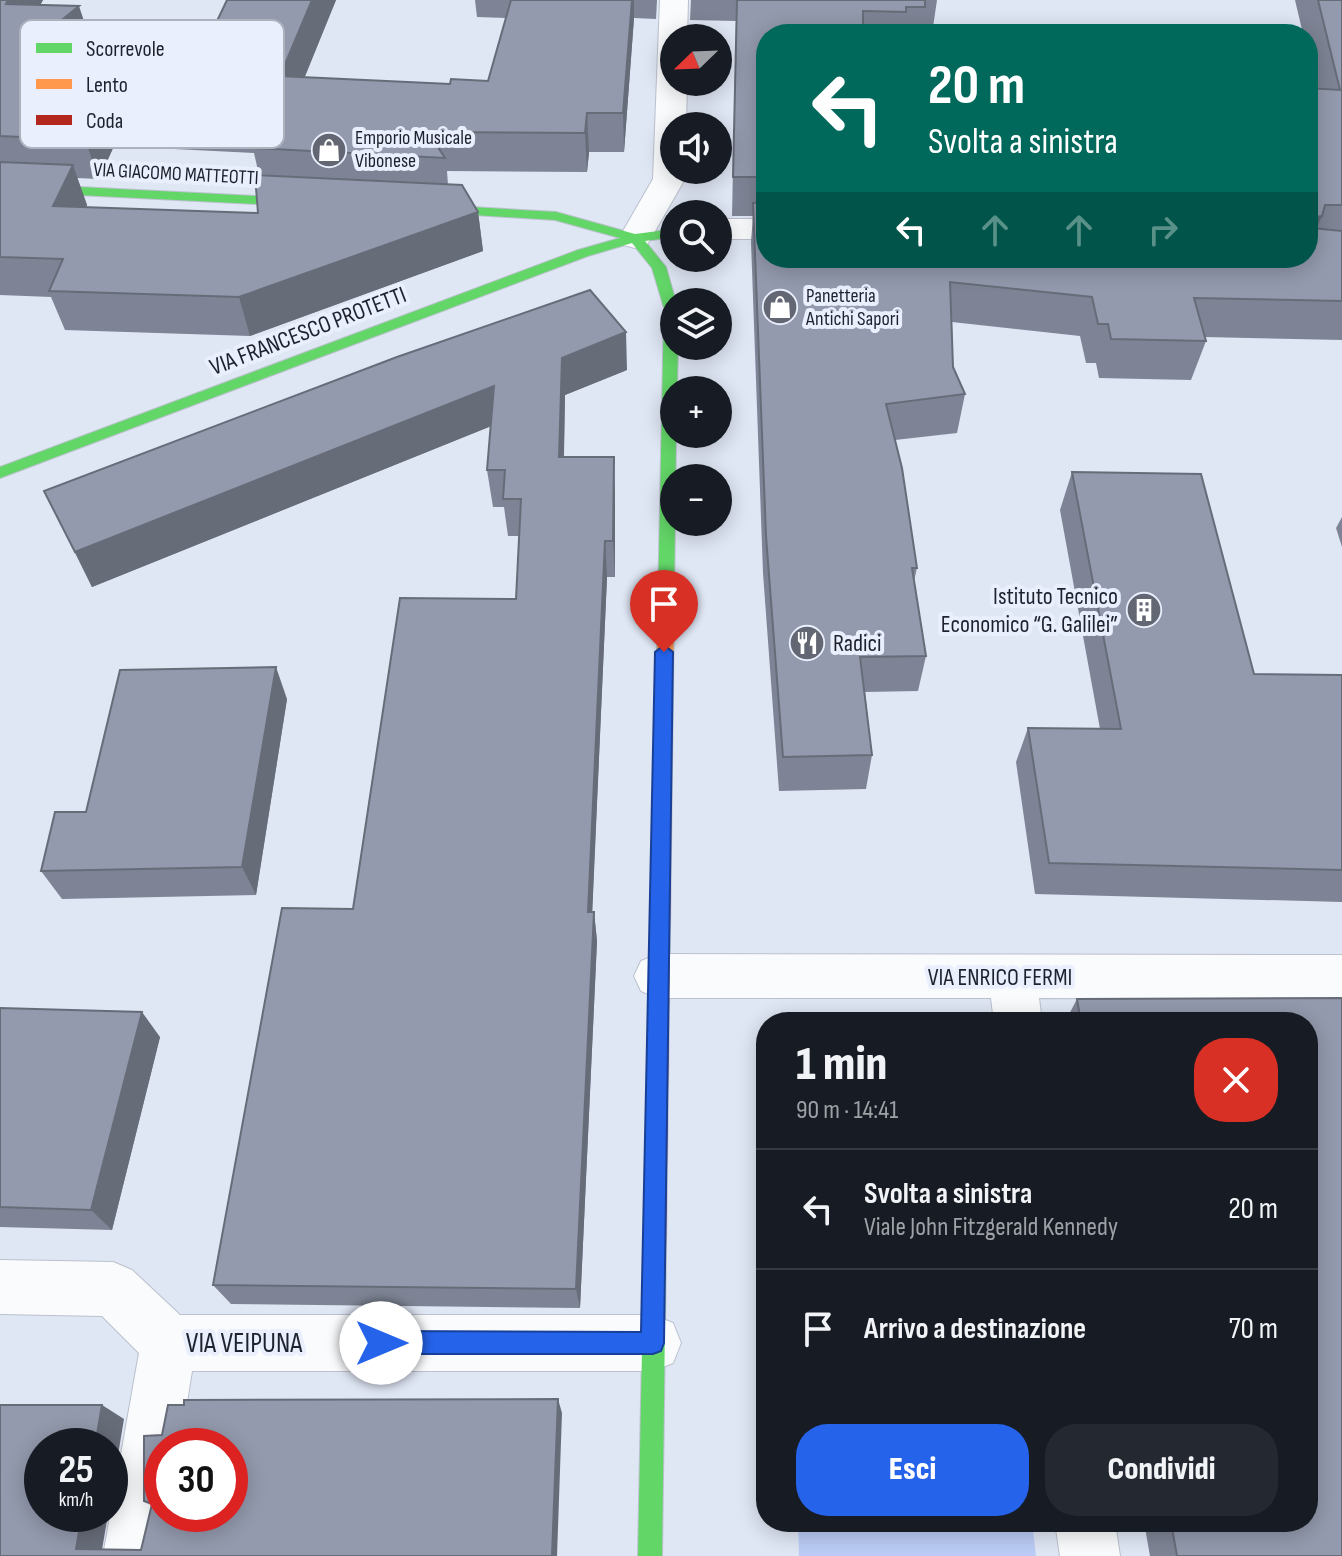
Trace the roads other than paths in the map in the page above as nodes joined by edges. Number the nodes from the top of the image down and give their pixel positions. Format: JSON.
{"nodes":[{"id":1,"x":674,"y":0,"type":"edge"},
{"id":2,"x":0,"y":187,"type":"edge"},
{"id":3,"x":331,"y":204,"type":"edge"},
{"id":4,"x":394,"y":207,"type":"edge"},
{"id":5,"x":732,"y":229,"type":"edge"},
{"id":6,"x":756,"y":229,"type":"edge"},
{"id":7,"x":660,"y":235,"type":"edge"},
{"id":8,"x":635,"y":238,"type":"junction"},
{"id":9,"x":0,"y":473,"type":"edge"},
{"id":10,"x":658,"y":976,"type":"junction"},
{"id":11,"x":1342,"y":977,"type":"edge"},
{"id":12,"x":1015,"y":999,"type":"edge"},
{"id":13,"x":0,"y":1287,"type":"edge"},
{"id":14,"x":169,"y":1343,"type":"junction"},
{"id":15,"x":653,"y":1343,"type":"junction"},
{"id":16,"x":1086,"y":1532,"type":"edge"},
{"id":17,"x":133,"y":1556,"type":"edge"},
{"id":18,"x":650,"y":1556,"type":"edge"},
{"id":19,"x":1090,"y":1556,"type":"edge"}],
"edges":[{"from":1,"to":8,"type":"street"},
{"from":2,"to":3,"type":"main road","name":"VIA GIACOMO MATTEOTTI"},
{"from":4,"to":8,"type":"main road"},
{"from":5,"to":6,"type":"street"},
{"from":7,"to":8,"type":"main road"},
{"from":8,"to":9,"type":"main road","name":"VIA FRANCESCO PROTETTI"},
{"from":8,"to":10,"type":"main road"},
{"from":10,"to":12,"type":"street","name":"VIA ENRICO FERMI"},
{"from":10,"to":15,"type":"main road"},
{"from":11,"to":12,"type":"street","name":"VIA ENRICO FERMI"},
{"from":13,"to":14,"type":"street","name":"VIA VEIPUNA"},
{"from":14,"to":15,"type":"street","name":"VIA VEIPUNA"},
{"from":14,"to":17,"type":"street"},
{"from":15,"to":18,"type":"main road"},
{"from":16,"to":19,"type":"street"}]}
